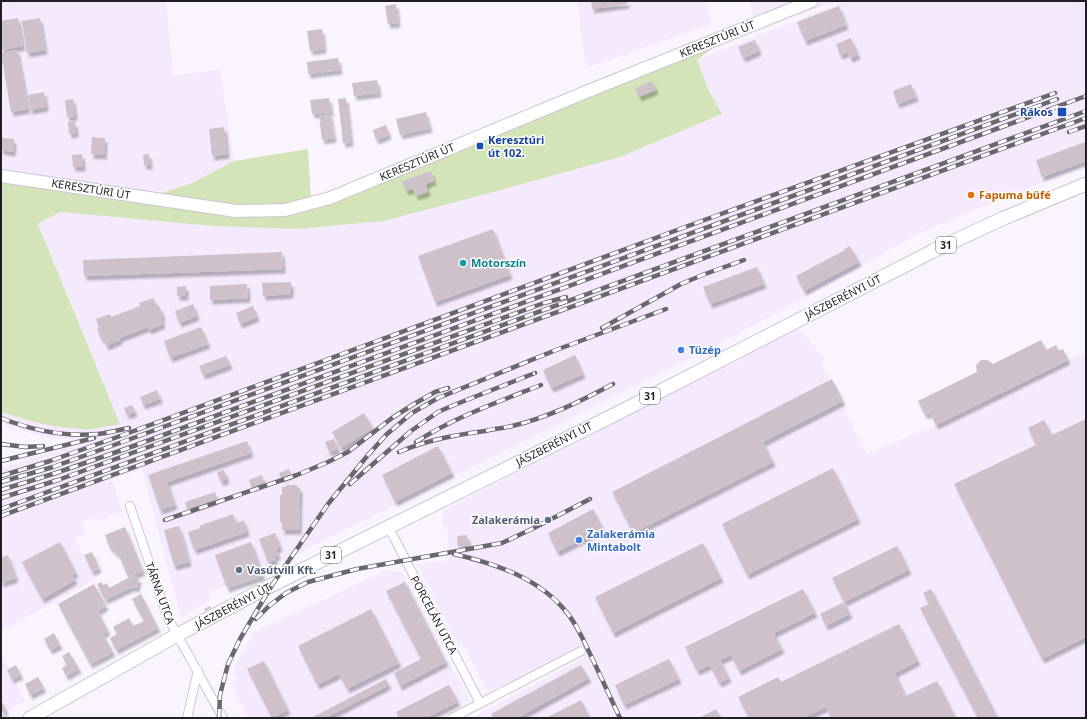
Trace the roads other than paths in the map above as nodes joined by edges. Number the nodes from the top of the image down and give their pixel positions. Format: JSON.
{"nodes":[{"id":1,"x":812,"y":1,"type":"edge"},
{"id":2,"x":1,"y":176,"type":"edge"},
{"id":3,"x":1086,"y":184,"type":"edge"},
{"id":4,"x":130,"y":506,"type":"dead end"},
{"id":5,"x":388,"y":526,"type":"junction"},
{"id":6,"x":177,"y":635,"type":"junction"},
{"id":7,"x":581,"y":651,"type":"dead end"},
{"id":8,"x":198,"y":670,"type":"junction"},
{"id":9,"x":480,"y":703,"type":"junction"},
{"id":10,"x":30,"y":718,"type":"edge"},
{"id":11,"x":187,"y":718,"type":"edge"},
{"id":12,"x":223,"y":718,"type":"edge"},
{"id":13,"x":452,"y":718,"type":"edge"}],
"edges":[{"from":1,"to":2,"type":"main road","name":"KERESZTÚRI ÚT"},
{"from":3,"to":5,"type":"main road","name":"JÁSZBERÉNYI ÚT","number":"31"},
{"from":4,"to":6,"type":"street","name":"TÁRNA UTCA"},
{"from":5,"to":6,"type":"main road","name":"JÁSZBERÉNYI ÚT","number":"31"},
{"from":5,"to":9,"type":"street","name":"PORCELÁN UTCA"},
{"from":6,"to":8,"type":"street","name":"TÁRNA UTCA"},
{"from":6,"to":10,"type":"main road","name":"JÁSZBERÉNYI ÚT","number":"31"},
{"from":7,"to":9,"type":"street"},
{"from":8,"to":11,"type":"street"},
{"from":8,"to":12,"type":"street","name":"TÁRNA UTCA"},
{"from":9,"to":13,"type":"street"}]}
